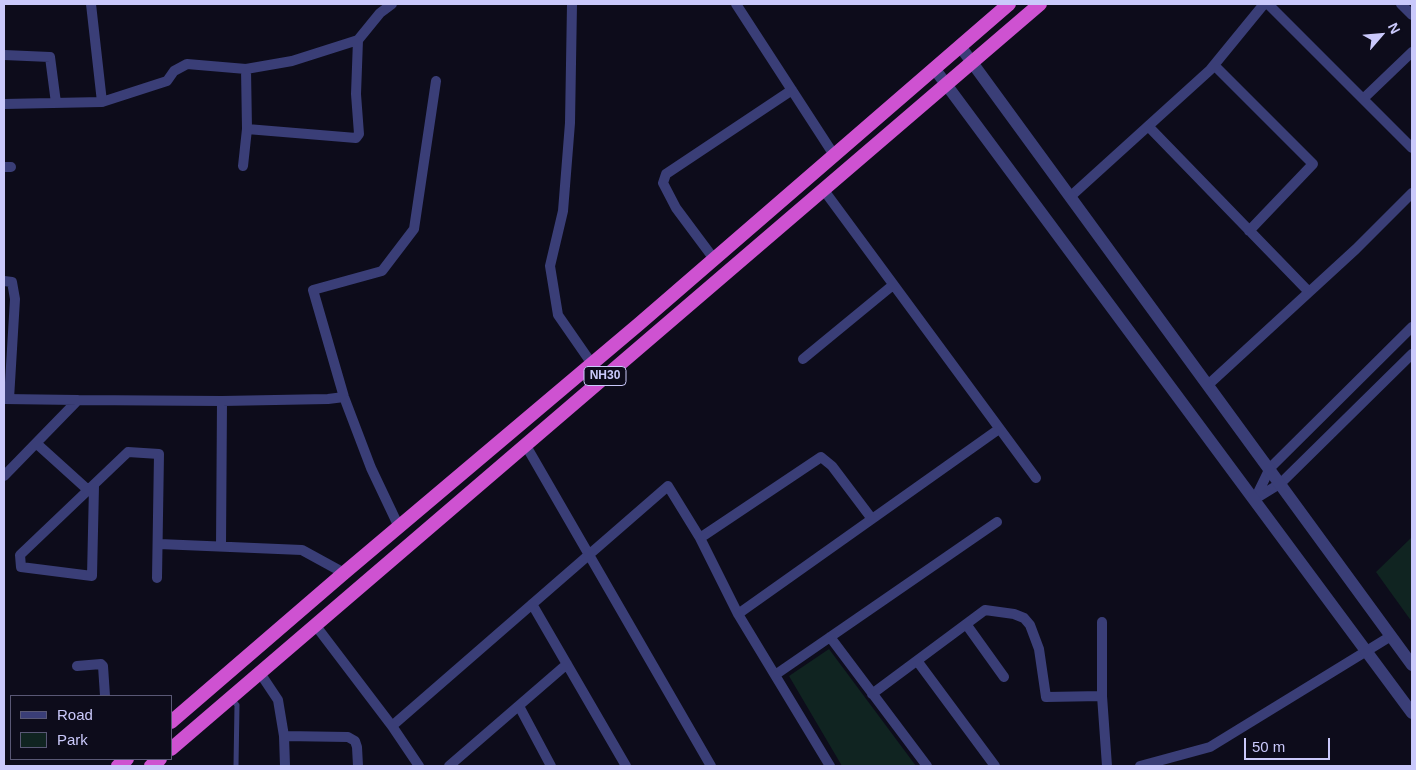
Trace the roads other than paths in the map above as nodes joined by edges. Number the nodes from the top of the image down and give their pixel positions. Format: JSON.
{"nodes":[{"id":1,"x":91,"y":4,"type":"edge"},
{"id":2,"x":392,"y":4,"type":"edge"},
{"id":3,"x":572,"y":4,"type":"edge"},
{"id":4,"x":736,"y":4,"type":"edge"},
{"id":5,"x":1009,"y":4,"type":"edge"},
{"id":6,"x":1040,"y":4,"type":"edge"},
{"id":7,"x":1266,"y":4,"type":"edge"},
{"id":8,"x":1401,"y":4,"type":"edge"},
{"id":9,"x":379,"y":8,"type":"edge"},
{"id":10,"x":1412,"y":15,"type":"edge"},
{"id":11,"x":358,"y":40,"type":"junction"},
{"id":12,"x":960,"y":46,"type":"junction"},
{"id":13,"x":1412,"y":52,"type":"edge"},
{"id":14,"x":4,"y":55,"type":"edge"},
{"id":15,"x":972,"y":61,"type":"junction"},
{"id":16,"x":1214,"y":64,"type":"junction"},
{"id":17,"x":934,"y":68,"type":"junction"},
{"id":18,"x":246,"y":69,"type":"junction"},
{"id":19,"x":436,"y":81,"type":"dead end"},
{"id":20,"x":947,"y":83,"type":"junction"},
{"id":21,"x":792,"y":90,"type":"junction"},
{"id":22,"x":1363,"y":99,"type":"junction"},
{"id":23,"x":102,"y":102,"type":"junction"},
{"id":24,"x":56,"y":103,"type":"junction"},
{"id":25,"x":4,"y":104,"type":"edge"},
{"id":26,"x":1148,"y":126,"type":"junction"},
{"id":27,"x":247,"y":128,"type":"junction"},
{"id":28,"x":1412,"y":148,"type":"edge"},
{"id":29,"x":834,"y":155,"type":"junction"},
{"id":30,"x":243,"y":166,"type":"dead end"},
{"id":31,"x":823,"y":189,"type":"junction"},
{"id":32,"x":1412,"y":193,"type":"edge"},
{"id":33,"x":1072,"y":196,"type":"junction"},
{"id":34,"x":1249,"y":231,"type":"junction"},
{"id":35,"x":714,"y":259,"type":"junction"},
{"id":36,"x":4,"y":281,"type":"edge"},
{"id":37,"x":893,"y":285,"type":"junction"},
{"id":38,"x":1309,"y":292,"type":"junction"},
{"id":39,"x":1412,"y":327,"type":"edge"},
{"id":40,"x":1412,"y":354,"type":"edge"},
{"id":41,"x":804,"y":359,"type":"dead end"},
{"id":42,"x":592,"y":364,"type":"junction"},
{"id":43,"x":1208,"y":384,"type":"junction"},
{"id":44,"x":344,"y":397,"type":"junction"},
{"id":45,"x":7,"y":399,"type":"edge"},
{"id":46,"x":78,"y":400,"type":"junction"},
{"id":47,"x":222,"y":402,"type":"junction"},
{"id":48,"x":999,"y":429,"type":"junction"},
{"id":49,"x":36,"y":443,"type":"junction"},
{"id":50,"x":525,"y":444,"type":"junction"},
{"id":51,"x":1270,"y":468,"type":"junction"},
{"id":52,"x":4,"y":476,"type":"edge"},
{"id":53,"x":1036,"y":478,"type":"dead end"},
{"id":54,"x":1281,"y":483,"type":"junction"},
{"id":55,"x":91,"y":488,"type":"junction"},
{"id":56,"x":1254,"y":499,"type":"junction"},
{"id":57,"x":872,"y":519,"type":"junction"},
{"id":58,"x":996,"y":522,"type":"dead end"},
{"id":59,"x":400,"y":527,"type":"junction"},
{"id":60,"x":700,"y":538,"type":"junction"},
{"id":61,"x":158,"y":544,"type":"junction"},
{"id":62,"x":221,"y":546,"type":"junction"},
{"id":63,"x":589,"y":555,"type":"junction"},
{"id":64,"x":344,"y":573,"type":"junction"},
{"id":65,"x":157,"y":578,"type":"dead end"},
{"id":66,"x":532,"y":604,"type":"junction"},
{"id":67,"x":738,"y":614,"type":"junction"},
{"id":68,"x":1102,"y":622,"type":"dead end"},
{"id":69,"x":966,"y":624,"type":"junction"},
{"id":70,"x":316,"y":626,"type":"junction"},
{"id":71,"x":1391,"y":636,"type":"junction"},
{"id":72,"x":830,"y":637,"type":"junction"},
{"id":73,"x":1367,"y":651,"type":"junction"},
{"id":74,"x":918,"y":662,"type":"junction"},
{"id":75,"x":567,"y":664,"type":"junction"},
{"id":76,"x":1412,"y":665,"type":"edge"},
{"id":77,"x":76,"y":666,"type":"dead end"},
{"id":78,"x":260,"y":673,"type":"junction"},
{"id":79,"x":775,"y":675,"type":"junction"},
{"id":80,"x":1004,"y":677,"type":"dead end"},
{"id":81,"x":872,"y":694,"type":"junction"},
{"id":82,"x":105,"y":695,"type":"edge"},
{"id":83,"x":1102,"y":696,"type":"junction"},
{"id":84,"x":231,"y":698,"type":"junction"},
{"id":85,"x":519,"y":706,"type":"junction"},
{"id":86,"x":1412,"y":713,"type":"edge"},
{"id":87,"x":172,"y":721,"type":"edge"},
{"id":88,"x":392,"y":726,"type":"junction"},
{"id":89,"x":284,"y":736,"type":"junction"},
{"id":90,"x":172,"y":748,"type":"edge"},
{"id":91,"x":236,"y":766,"type":"edge"},
{"id":92,"x":285,"y":766,"type":"edge"},
{"id":93,"x":358,"y":766,"type":"edge"},
{"id":94,"x":419,"y":766,"type":"edge"},
{"id":95,"x":449,"y":766,"type":"edge"},
{"id":96,"x":551,"y":766,"type":"edge"},
{"id":97,"x":626,"y":766,"type":"edge"},
{"id":98,"x":711,"y":766,"type":"edge"},
{"id":99,"x":830,"y":766,"type":"edge"},
{"id":100,"x":927,"y":766,"type":"edge"},
{"id":101,"x":995,"y":766,"type":"edge"},
{"id":102,"x":1107,"y":766,"type":"edge"},
{"id":103,"x":1140,"y":766,"type":"edge"}],
"edges":[{"from":1,"to":23,"type":"street"},
{"from":2,"to":9,"type":"street"},
{"from":3,"to":42,"type":"street"},
{"from":4,"to":21,"type":"street"},
{"from":5,"to":12,"type":"highway","number":"NH30"},
{"from":6,"to":15,"type":"highway","number":"NH30"},
{"from":7,"to":16,"type":"street"},
{"from":7,"to":22,"type":"street"},
{"from":8,"to":10,"type":"street"},
{"from":9,"to":11,"type":"street"},
{"from":11,"to":18,"type":"street"},
{"from":11,"to":27,"type":"street"},
{"from":12,"to":15,"type":"street"},
{"from":12,"to":17,"type":"highway","number":"NH30"},
{"from":13,"to":22,"type":"street"},
{"from":14,"to":24,"type":"street"},
{"from":15,"to":20,"type":"highway","number":"NH30"},
{"from":15,"to":33,"type":"street"},
{"from":16,"to":26,"type":"street"},
{"from":16,"to":34,"type":"street"},
{"from":17,"to":20,"type":"street"},
{"from":17,"to":29,"type":"highway","number":"NH30"},
{"from":18,"to":23,"type":"street"},
{"from":18,"to":27,"type":"street"},
{"from":19,"to":44,"type":"street"},
{"from":20,"to":31,"type":"highway","number":"NH30"},
{"from":20,"to":56,"type":"street"},
{"from":21,"to":29,"type":"street"},
{"from":21,"to":35,"type":"street"},
{"from":22,"to":28,"type":"street"},
{"from":23,"to":24,"type":"street"},
{"from":24,"to":25,"type":"street"},
{"from":26,"to":33,"type":"street"},
{"from":26,"to":34,"type":"street"},
{"from":27,"to":30,"type":"street"},
{"from":29,"to":35,"type":"highway","number":"NH30"},
{"from":31,"to":37,"type":"street"},
{"from":31,"to":50,"type":"highway","number":"NH30"},
{"from":32,"to":38,"type":"street"},
{"from":33,"to":43,"type":"street"},
{"from":34,"to":38,"type":"street"},
{"from":35,"to":42,"type":"highway","number":"NH30"},
{"from":36,"to":45,"type":"street"},
{"from":37,"to":41,"type":"street"},
{"from":37,"to":48,"type":"street"},
{"from":38,"to":43,"type":"street"},
{"from":39,"to":51,"type":"street"},
{"from":40,"to":54,"type":"street"},
{"from":42,"to":59,"type":"highway","number":"NH30"},
{"from":43,"to":51,"type":"street"},
{"from":44,"to":47,"type":"street"},
{"from":44,"to":59,"type":"street"},
{"from":45,"to":46,"type":"street"},
{"from":46,"to":47,"type":"street"},
{"from":46,"to":49,"type":"street"},
{"from":47,"to":62,"type":"street"},
{"from":48,"to":53,"type":"street"},
{"from":48,"to":57,"type":"street"},
{"from":49,"to":52,"type":"street"},
{"from":49,"to":55,"type":"street"},
{"from":50,"to":63,"type":"street"},
{"from":50,"to":70,"type":"highway","number":"NH30"},
{"from":51,"to":54,"type":"street"},
{"from":51,"to":56,"type":"street"},
{"from":54,"to":56,"type":"street"},
{"from":54,"to":71,"type":"street"},
{"from":55,"to":55,"type":"street"},
{"from":55,"to":61,"type":"street"},
{"from":56,"to":73,"type":"street"},
{"from":57,"to":60,"type":"street"},
{"from":57,"to":67,"type":"street"},
{"from":58,"to":72,"type":"street"},
{"from":59,"to":64,"type":"highway","number":"NH30"},
{"from":60,"to":63,"type":"street"},
{"from":60,"to":67,"type":"street"},
{"from":61,"to":62,"type":"street"},
{"from":61,"to":65,"type":"street"},
{"from":62,"to":64,"type":"street"},
{"from":63,"to":66,"type":"street"},
{"from":63,"to":98,"type":"street"},
{"from":64,"to":87,"type":"highway","number":"NH30"},
{"from":66,"to":75,"type":"street"},
{"from":66,"to":88,"type":"street"},
{"from":67,"to":79,"type":"street"},
{"from":68,"to":83,"type":"street"},
{"from":69,"to":74,"type":"street"},
{"from":69,"to":80,"type":"street"},
{"from":69,"to":83,"type":"street"},
{"from":70,"to":78,"type":"highway","number":"NH30"},
{"from":70,"to":88,"type":"street"},
{"from":71,"to":73,"type":"street"},
{"from":71,"to":76,"type":"street"},
{"from":72,"to":79,"type":"street"},
{"from":72,"to":81,"type":"street"},
{"from":73,"to":86,"type":"street"},
{"from":73,"to":103,"type":"street"},
{"from":74,"to":81,"type":"street"},
{"from":74,"to":101,"type":"street"},
{"from":75,"to":85,"type":"street"},
{"from":75,"to":97,"type":"street"},
{"from":77,"to":82,"type":"street"},
{"from":78,"to":84,"type":"highway","number":"NH30"},
{"from":78,"to":89,"type":"street"},
{"from":79,"to":99,"type":"street"},
{"from":81,"to":100,"type":"street"},
{"from":83,"to":102,"type":"street"},
{"from":84,"to":90,"type":"highway","number":"NH30"},
{"from":84,"to":91,"type":"lane"},
{"from":85,"to":95,"type":"street"},
{"from":85,"to":96,"type":"street"},
{"from":88,"to":94,"type":"street"},
{"from":89,"to":92,"type":"street"},
{"from":89,"to":93,"type":"street"}]}
